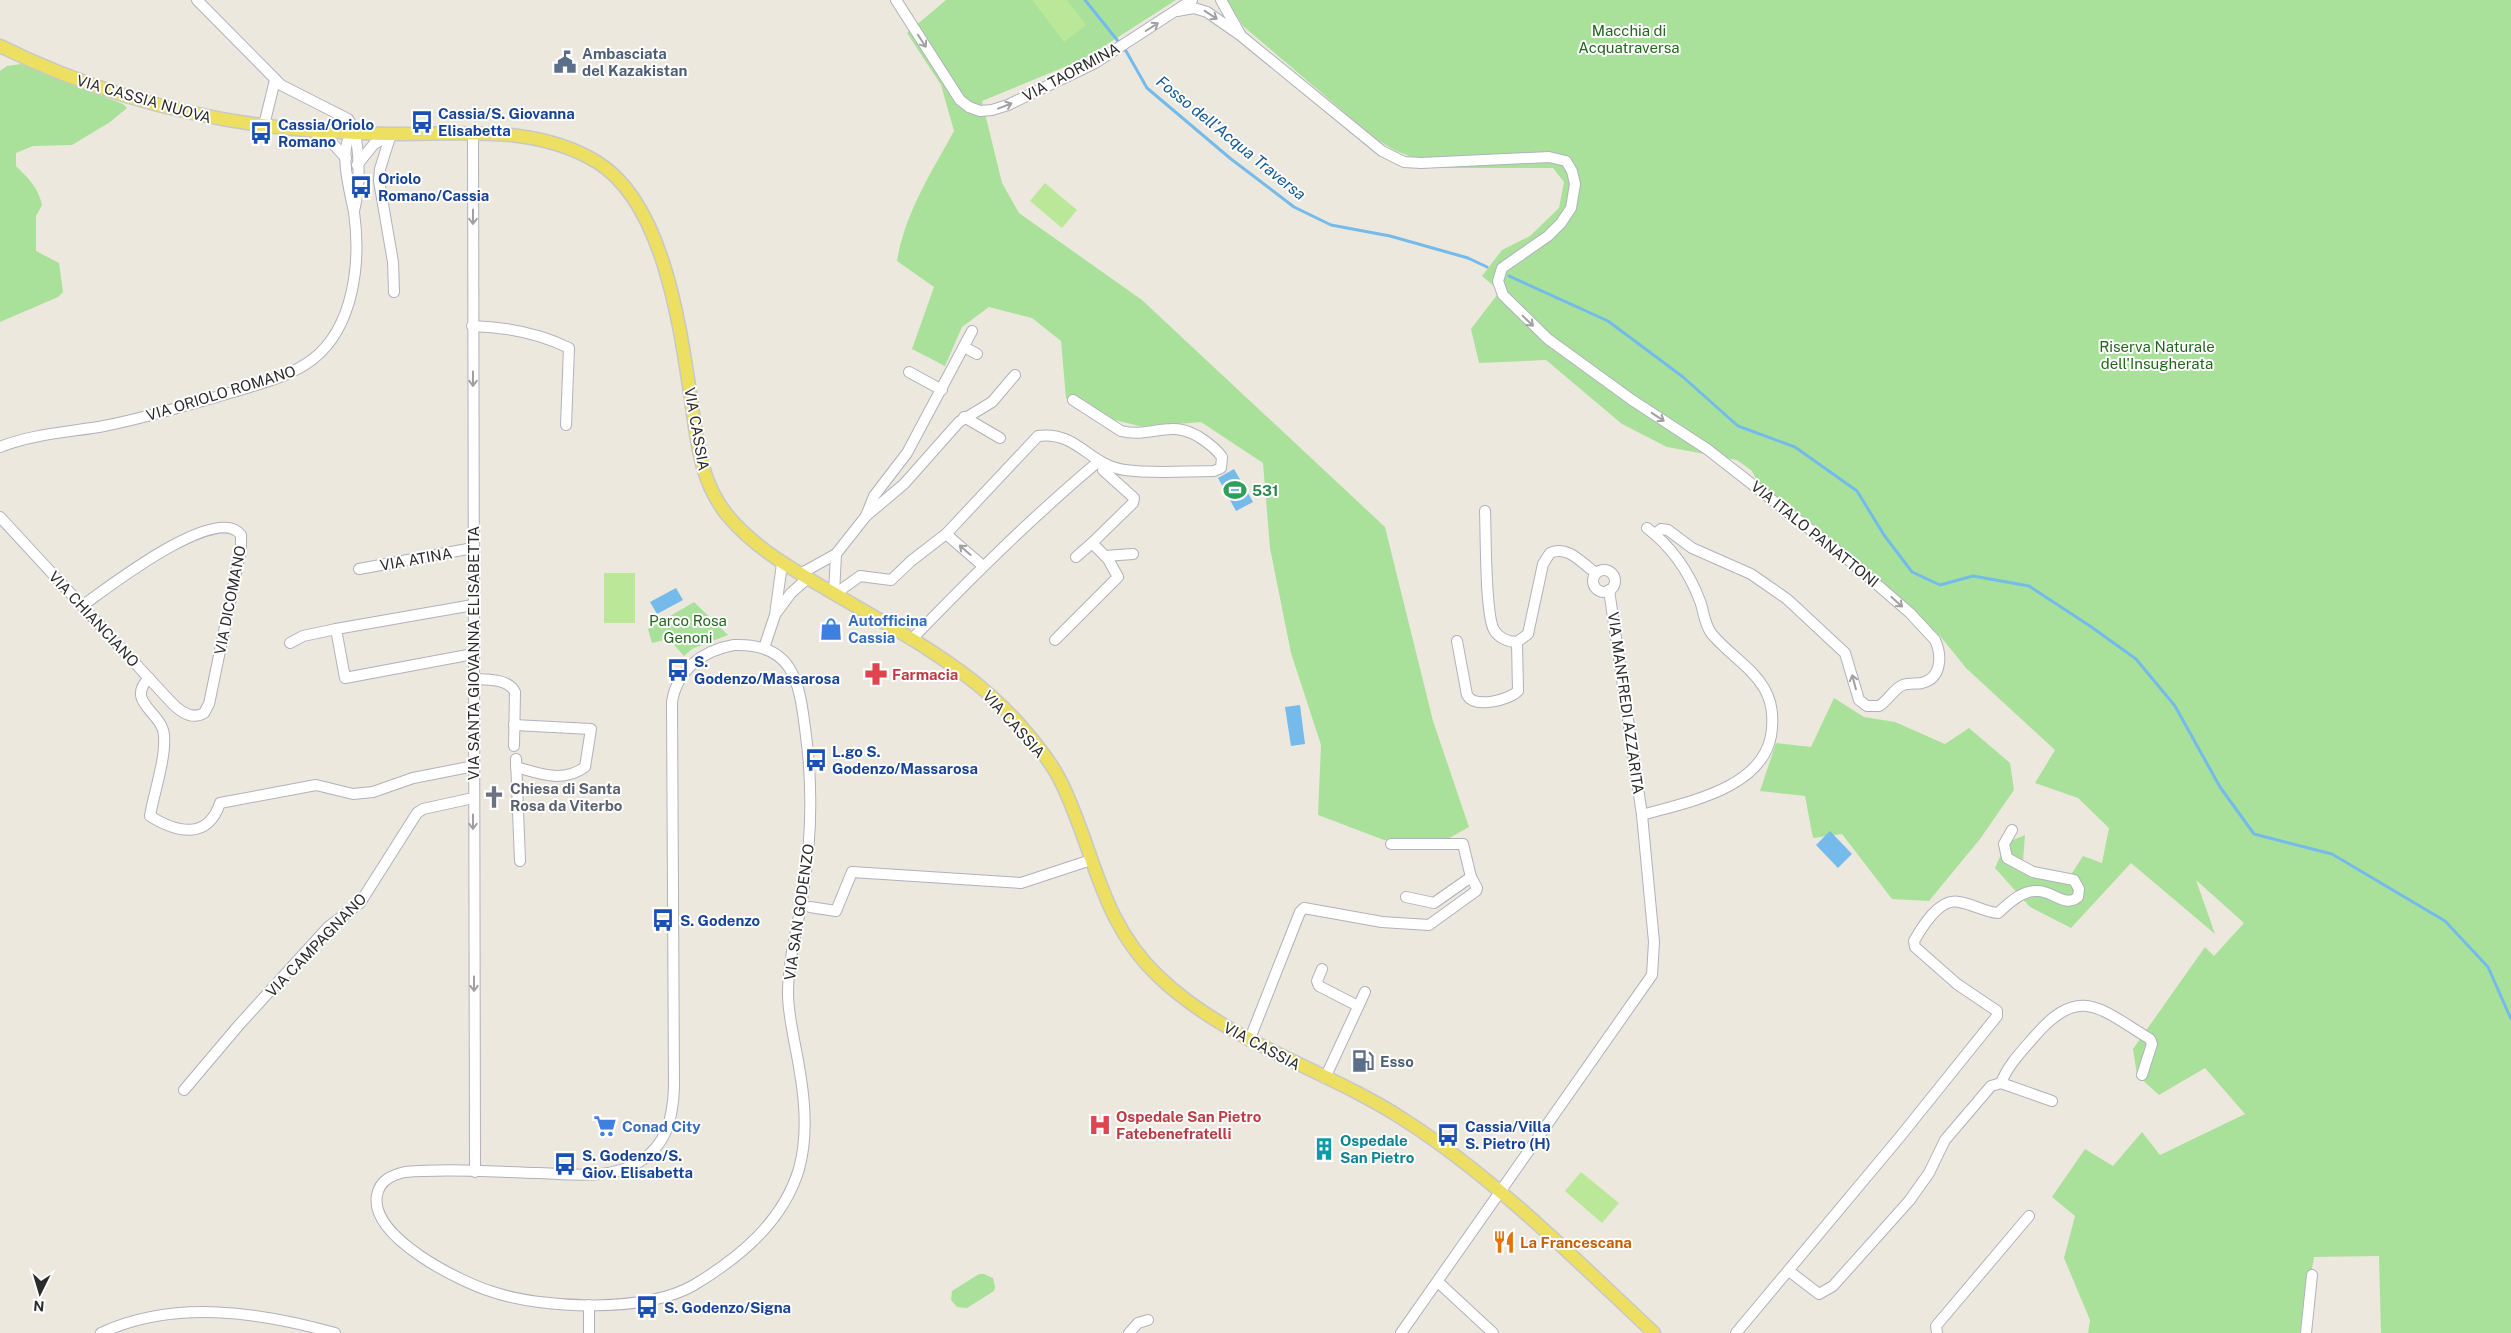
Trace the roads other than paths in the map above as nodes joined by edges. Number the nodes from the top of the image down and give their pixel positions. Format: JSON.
{"nodes":[{"id":1,"x":197,"y":0,"type":"edge"},
{"id":2,"x":896,"y":0,"type":"edge"},
{"id":3,"x":1192,"y":0,"type":"edge"},
{"id":4,"x":1221,"y":0,"type":"edge"},
{"id":5,"x":1178,"y":11,"type":"junction"},
{"id":6,"x":1240,"y":35,"type":"junction"},
{"id":7,"x":0,"y":46,"type":"edge"},
{"id":8,"x":275,"y":80,"type":"junction"},
{"id":9,"x":264,"y":125,"type":"junction"},
{"id":10,"x":312,"y":130,"type":"junction"},
{"id":11,"x":354,"y":132,"type":"junction"},
{"id":12,"x":473,"y":133,"type":"junction"},
{"id":13,"x":391,"y":134,"type":"junction"},
{"id":14,"x":346,"y":158,"type":"junction"},
{"id":15,"x":357,"y":166,"type":"junction"},
{"id":16,"x":354,"y":212,"type":"junction"},
{"id":17,"x":394,"y":292,"type":"dead end"},
{"id":18,"x":472,"y":326,"type":"junction"},
{"id":19,"x":972,"y":331,"type":"dead end"},
{"id":20,"x":964,"y":348,"type":"junction"},
{"id":21,"x":977,"y":354,"type":"dead end"},
{"id":22,"x":909,"y":372,"type":"dead end"},
{"id":23,"x":1015,"y":375,"type":"dead end"},
{"id":24,"x":942,"y":390,"type":"junction"},
{"id":25,"x":1073,"y":400,"type":"dead end"},
{"id":26,"x":964,"y":417,"type":"junction"},
{"id":27,"x":566,"y":425,"type":"dead end"},
{"id":28,"x":1000,"y":438,"type":"dead end"},
{"id":29,"x":0,"y":447,"type":"edge"},
{"id":30,"x":1102,"y":463,"type":"junction"},
{"id":31,"x":1485,"y":511,"type":"dead end"},
{"id":32,"x":866,"y":516,"type":"junction"},
{"id":33,"x":0,"y":517,"type":"edge"},
{"id":34,"x":946,"y":534,"type":"junction"},
{"id":35,"x":1092,"y":543,"type":"junction"},
{"id":36,"x":473,"y":548,"type":"junction"},
{"id":37,"x":836,"y":554,"type":"junction"},
{"id":38,"x":1133,"y":554,"type":"dead end"},
{"id":39,"x":1105,"y":556,"type":"junction"},
{"id":40,"x":1076,"y":557,"type":"dead end"},
{"id":41,"x":782,"y":564,"type":"junction"},
{"id":42,"x":983,"y":566,"type":"junction"},
{"id":43,"x":359,"y":569,"type":"dead end"},
{"id":44,"x":1596,"y":573,"type":"junction"},
{"id":45,"x":803,"y":577,"type":"junction"},
{"id":46,"x":1609,"y":590,"type":"junction"},
{"id":47,"x":834,"y":594,"type":"junction"},
{"id":48,"x":82,"y":606,"type":"junction"},
{"id":49,"x":473,"y":606,"type":"junction"},
{"id":50,"x":775,"y":615,"type":"junction"},
{"id":51,"x":336,"y":629,"type":"junction"},
{"id":52,"x":911,"y":640,"type":"junction"},
{"id":53,"x":1055,"y":640,"type":"dead end"},
{"id":54,"x":1457,"y":641,"type":"dead end"},
{"id":55,"x":290,"y":642,"type":"dead end"},
{"id":56,"x":1517,"y":642,"type":"junction"},
{"id":57,"x":764,"y":648,"type":"junction"},
{"id":58,"x":473,"y":654,"type":"junction"},
{"id":59,"x":148,"y":678,"type":"junction"},
{"id":60,"x":473,"y":679,"type":"junction"},
{"id":61,"x":191,"y":716,"type":"joint"},
{"id":62,"x":514,"y":726,"type":"junction"},
{"id":63,"x":514,"y":746,"type":"dead end"},
{"id":64,"x":474,"y":766,"type":"junction"},
{"id":65,"x":473,"y":798,"type":"junction"},
{"id":66,"x":1642,"y":815,"type":"junction"},
{"id":67,"x":2012,"y":830,"type":"dead end"},
{"id":68,"x":1391,"y":844,"type":"dead end"},
{"id":69,"x":1091,"y":860,"type":"junction"},
{"id":70,"x":520,"y":861,"type":"dead end"},
{"id":71,"x":1471,"y":878,"type":"junction"},
{"id":72,"x":1406,"y":897,"type":"dead end"},
{"id":73,"x":810,"y":907,"type":"dead end"},
{"id":74,"x":1322,"y":969,"type":"dead end"},
{"id":75,"x":1365,"y":992,"type":"dead end"},
{"id":76,"x":1358,"y":1006,"type":"junction"},
{"id":77,"x":1249,"y":1041,"type":"junction"},
{"id":78,"x":2142,"y":1075,"type":"dead end"},
{"id":79,"x":1325,"y":1078,"type":"junction"},
{"id":80,"x":2000,"y":1083,"type":"junction"},
{"id":81,"x":184,"y":1090,"type":"dead end"},
{"id":82,"x":2052,"y":1102,"type":"dead end"},
{"id":83,"x":475,"y":1172,"type":"junction"},
{"id":84,"x":1500,"y":1192,"type":"junction"},
{"id":85,"x":2029,"y":1216,"type":"dead end"},
{"id":86,"x":1789,"y":1270,"type":"junction"},
{"id":87,"x":2312,"y":1275,"type":"dead end"},
{"id":88,"x":1438,"y":1282,"type":"junction"},
{"id":89,"x":589,"y":1305,"type":"junction"},
{"id":90,"x":1148,"y":1320,"type":"dead end"},
{"id":91,"x":1651,"y":1332,"type":"edge"},
{"id":92,"x":100,"y":1333,"type":"edge"},
{"id":93,"x":335,"y":1333,"type":"edge"},
{"id":94,"x":589,"y":1333,"type":"edge"},
{"id":95,"x":1129,"y":1333,"type":"edge"},
{"id":96,"x":1401,"y":1333,"type":"edge"},
{"id":97,"x":1494,"y":1333,"type":"edge"},
{"id":98,"x":1736,"y":1333,"type":"edge"},
{"id":99,"x":1938,"y":1333,"type":"edge"},
{"id":100,"x":2306,"y":1333,"type":"edge"}],
"edges":[{"from":1,"to":8,"type":"street"},
{"from":2,"to":5,"type":"street","name":"VIA TAORMINA","one_way":true},
{"from":3,"to":5,"type":"street","name":"VIA TAORMINA"},
{"from":4,"to":6,"type":"street"},
{"from":5,"to":6,"type":"street","one_way":true},
{"from":6,"to":66,"type":"street","name":"VIA ITALO PANATTONI","one_way":true},
{"from":7,"to":9,"type":"main road","name":"VIA CASSIA NUOVA"},
{"from":8,"to":9,"type":"street"},
{"from":8,"to":11,"type":"street"},
{"from":9,"to":10,"type":"main road","name":"VIA CASSIA NUOVA"},
{"from":10,"to":11,"type":"main road","name":"VIA CASSIA NUOVA"},
{"from":10,"to":14,"type":"street"},
{"from":11,"to":13,"type":"main road","name":"VIA CASSIA"},
{"from":11,"to":14,"type":"street","name":"VIA ORIOLO ROMANO"},
{"from":11,"to":15,"type":"street","name":"VIA ORIOLO ROMANO"},
{"from":12,"to":13,"type":"main road","name":"VIA CASSIA"},
{"from":12,"to":18,"type":"street","name":"VIA SANTA GIOVANNA ELISABETTA","one_way":true},
{"from":12,"to":41,"type":"main road","name":"VIA CASSIA"},
{"from":13,"to":15,"type":"street"},
{"from":13,"to":17,"type":"street"},
{"from":14,"to":16,"type":"street","name":"VIA ORIOLO ROMANO"},
{"from":15,"to":16,"type":"street","name":"VIA ORIOLO ROMANO"},
{"from":16,"to":29,"type":"street","name":"VIA ORIOLO ROMANO"},
{"from":18,"to":27,"type":"street"},
{"from":18,"to":36,"type":"street","name":"VIA SANTA GIOVANNA ELISABETTA","one_way":true},
{"from":19,"to":20,"type":"street"},
{"from":20,"to":21,"type":"street"},
{"from":20,"to":24,"type":"street"},
{"from":22,"to":24,"type":"street"},
{"from":23,"to":26,"type":"street"},
{"from":24,"to":32,"type":"street"},
{"from":25,"to":30,"type":"street"},
{"from":26,"to":28,"type":"street"},
{"from":26,"to":32,"type":"street"},
{"from":30,"to":34,"type":"street"},
{"from":30,"to":35,"type":"street"},
{"from":30,"to":42,"type":"street"},
{"from":31,"to":56,"type":"street"},
{"from":32,"to":37,"type":"street"},
{"from":33,"to":48,"type":"street","name":"VIA CHIANCIANO"},
{"from":42,"to":34,"type":"street","one_way":true},
{"from":34,"to":47,"type":"street"},
{"from":35,"to":39,"type":"street"},
{"from":35,"to":40,"type":"street"},
{"from":36,"to":43,"type":"street","name":"VIA ATINA"},
{"from":36,"to":49,"type":"street","name":"VIA SANTA GIOVANNA ELISABETTA"},
{"from":37,"to":45,"type":"street"},
{"from":37,"to":47,"type":"street"},
{"from":38,"to":39,"type":"street"},
{"from":39,"to":53,"type":"street"},
{"from":41,"to":45,"type":"main road","name":"VIA CASSIA"},
{"from":41,"to":50,"type":"street"},
{"from":42,"to":52,"type":"street"},
{"from":44,"to":46,"type":"street"},
{"from":44,"to":46,"type":"street"},
{"from":44,"to":56,"type":"street"},
{"from":45,"to":47,"type":"main road","name":"VIA CASSIA"},
{"from":45,"to":50,"type":"street"},
{"from":46,"to":66,"type":"street","name":"VIA MANFREDI AZZARITA"},
{"from":47,"to":52,"type":"main road","name":"VIA CASSIA"},
{"from":48,"to":59,"type":"street","name":"VIA CHIANCIANO"},
{"from":48,"to":61,"type":"street","name":"VIA DICOMANO"},
{"from":49,"to":51,"type":"street"},
{"from":49,"to":58,"type":"street","name":"VIA SANTA GIOVANNA ELISABETTA"},
{"from":50,"to":57,"type":"street"},
{"from":51,"to":55,"type":"street"},
{"from":51,"to":58,"type":"street"},
{"from":52,"to":69,"type":"main road","name":"VIA CASSIA"},
{"from":54,"to":56,"type":"street"},
{"from":57,"to":83,"type":"street","name":"VIA SAN GODENZO"},
{"from":57,"to":89,"type":"street","name":"VIA SAN GODENZO"},
{"from":58,"to":60,"type":"street","name":"VIA SANTA GIOVANNA ELISABETTA"},
{"from":59,"to":61,"type":"street","name":"VIA CHIANCIANO"},
{"from":59,"to":64,"type":"street"},
{"from":60,"to":62,"type":"street"},
{"from":60,"to":64,"type":"street","name":"VIA SANTA GIOVANNA ELISABETTA"},
{"from":62,"to":63,"type":"street"},
{"from":62,"to":70,"type":"street"},
{"from":64,"to":65,"type":"street","name":"VIA SANTA GIOVANNA ELISABETTA"},
{"from":65,"to":81,"type":"street","name":"VIA CAMPAGNANO"},
{"from":65,"to":83,"type":"street","name":"VIA SANTA GIOVANNA ELISABETTA","one_way":true},
{"from":66,"to":84,"type":"street","name":"VIA MANFREDI AZZARITA"},
{"from":67,"to":86,"type":"street"},
{"from":68,"to":71,"type":"street"},
{"from":69,"to":73,"type":"street"},
{"from":69,"to":77,"type":"main road","name":"VIA CASSIA"},
{"from":71,"to":72,"type":"street"},
{"from":71,"to":77,"type":"street"},
{"from":74,"to":76,"type":"street"},
{"from":75,"to":76,"type":"street"},
{"from":76,"to":79,"type":"street"},
{"from":77,"to":79,"type":"main road","name":"VIA CASSIA"},
{"from":78,"to":80,"type":"street"},
{"from":79,"to":84,"type":"main road","name":"VIA CASSIA"},
{"from":80,"to":82,"type":"street"},
{"from":80,"to":86,"type":"street"},
{"from":83,"to":89,"type":"street","name":"VIA SAN GODENZO"},
{"from":84,"to":88,"type":"street"},
{"from":84,"to":91,"type":"main road","name":"VIA CASSIA"},
{"from":85,"to":99,"type":"street"},
{"from":86,"to":98,"type":"street"},
{"from":87,"to":100,"type":"street"},
{"from":88,"to":96,"type":"street"},
{"from":88,"to":97,"type":"street"},
{"from":89,"to":94,"type":"street"},
{"from":90,"to":95,"type":"street"},
{"from":92,"to":93,"type":"street"}]}
